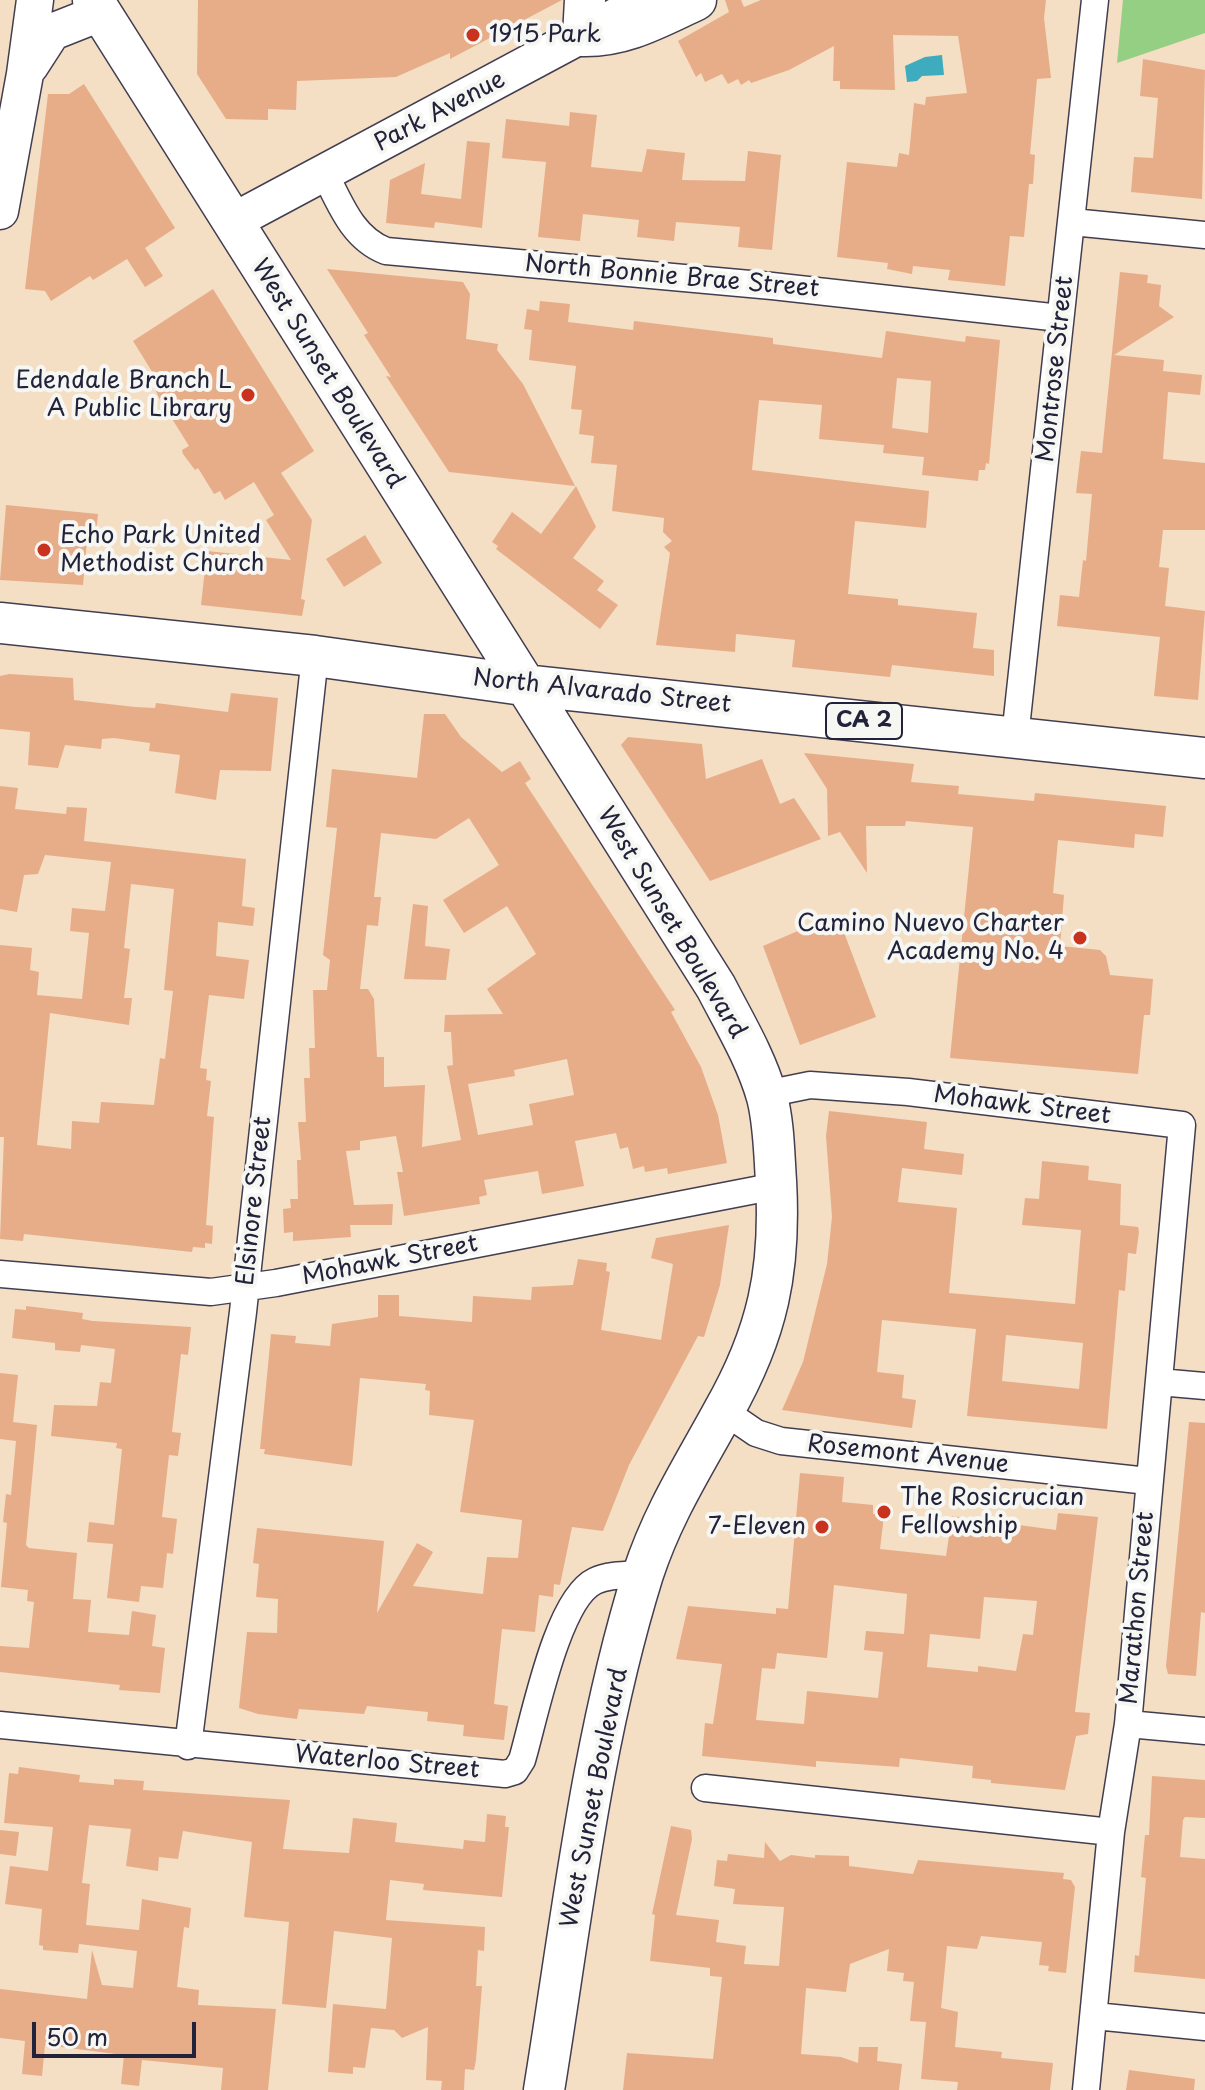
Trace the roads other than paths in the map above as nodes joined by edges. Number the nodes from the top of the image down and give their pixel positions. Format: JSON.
{"nodes":[{"id":1,"x":35,"y":0,"type":"edge"},
{"id":2,"x":647,"y":0,"type":"edge"},
{"id":3,"x":696,"y":0,"type":"edge"},
{"id":4,"x":1095,"y":0,"type":"edge"},
{"id":5,"x":96,"y":6,"type":"edge"},
{"id":6,"x":584,"y":18,"type":"edge"},
{"id":7,"x":25,"y":74,"type":"junction"},
{"id":8,"x":324,"y":172,"type":"junction"},
{"id":9,"x":0,"y":211,"type":"edge"},
{"id":10,"x":232,"y":222,"type":"junction"},
{"id":11,"x":1072,"y":222,"type":"junction"},
{"id":12,"x":1205,"y":235,"type":"edge"},
{"id":13,"x":1060,"y":318,"type":"junction"},
{"id":14,"x":0,"y":623,"type":"edge"},
{"id":15,"x":315,"y":656,"type":"junction"},
{"id":16,"x":523,"y":685,"type":"junction"},
{"id":17,"x":1015,"y":737,"type":"junction"},
{"id":18,"x":1205,"y":758,"type":"edge"},
{"id":19,"x":766,"y":1094,"type":"junction"},
{"id":20,"x":1182,"y":1125,"type":"joint"},
{"id":21,"x":776,"y":1186,"type":"junction"},
{"id":22,"x":0,"y":1274,"type":"edge"},
{"id":23,"x":246,"y":1288,"type":"junction"},
{"id":24,"x":1159,"y":1382,"type":"junction"},
{"id":25,"x":1205,"y":1386,"type":"edge"},
{"id":26,"x":724,"y":1411,"type":"junction"},
{"id":27,"x":1148,"y":1481,"type":"junction"},
{"id":28,"x":644,"y":1574,"type":"junction"},
{"id":29,"x":1128,"y":1724,"type":"junction"},
{"id":30,"x":0,"y":1725,"type":"edge"},
{"id":31,"x":1205,"y":1731,"type":"edge"},
{"id":32,"x":188,"y":1746,"type":"junction"},
{"id":33,"x":705,"y":1788,"type":"dead end"},
{"id":34,"x":1111,"y":1832,"type":"junction"},
{"id":35,"x":1095,"y":2016,"type":"junction"},
{"id":36,"x":1205,"y":2027,"type":"edge"},
{"id":37,"x":544,"y":2090,"type":"edge"},
{"id":38,"x":1086,"y":2090,"type":"edge"}],
"edges":[{"from":1,"to":7,"type":"street"},
{"from":2,"to":6,"type":"street","name":"Park Avenue"},
{"from":3,"to":6,"type":"main road"},
{"from":4,"to":11,"type":"street","name":"Montrose Street"},
{"from":5,"to":7,"type":"street"},
{"from":5,"to":10,"type":"main road","name":"West Sunset Boulevard"},
{"from":6,"to":8,"type":"street","name":"Park Avenue"},
{"from":7,"to":9,"type":"street"},
{"from":8,"to":10,"type":"street","name":"Park Avenue"},
{"from":8,"to":13,"type":"street","name":"North Bonnie Brae Street"},
{"from":10,"to":16,"type":"main road","name":"West Sunset Boulevard"},
{"from":11,"to":12,"type":"street"},
{"from":11,"to":13,"type":"street","name":"Montrose Street"},
{"from":13,"to":17,"type":"street","name":"Montrose Street"},
{"from":14,"to":15,"type":"main road","name":"North Alvarado Street","number":"CA 2"},
{"from":15,"to":16,"type":"main road","name":"North Alvarado Street","number":"CA 2"},
{"from":15,"to":23,"type":"street","name":"Elsinore Street"},
{"from":16,"to":17,"type":"main road","name":"North Alvarado Street","number":"CA 2"},
{"from":16,"to":19,"type":"main road","name":"West Sunset Boulevard"},
{"from":17,"to":18,"type":"main road","name":"North Alvarado Street","number":"CA 2"},
{"from":19,"to":20,"type":"street","name":"Mohawk Street"},
{"from":19,"to":21,"type":"main road","name":"West Sunset Boulevard"},
{"from":20,"to":24,"type":"street","name":"Marathon Street"},
{"from":21,"to":23,"type":"street","name":"Mohawk Street"},
{"from":21,"to":26,"type":"main road","name":"West Sunset Boulevard"},
{"from":22,"to":23,"type":"street","name":"Mohawk Street"},
{"from":23,"to":32,"type":"street","name":"Elsinore Street"},
{"from":24,"to":25,"type":"street"},
{"from":24,"to":27,"type":"street","name":"Marathon Street"},
{"from":26,"to":27,"type":"street","name":"Rosemont Avenue"},
{"from":26,"to":28,"type":"main road","name":"West Sunset Boulevard"},
{"from":27,"to":29,"type":"street","name":"Marathon Street"},
{"from":28,"to":32,"type":"street","name":"Waterloo Street"},
{"from":28,"to":37,"type":"main road","name":"West Sunset Boulevard"},
{"from":29,"to":31,"type":"street"},
{"from":29,"to":34,"type":"street","name":"Marathon Street"},
{"from":30,"to":32,"type":"street","name":"Waterloo Street"},
{"from":33,"to":34,"type":"street"},
{"from":34,"to":35,"type":"street","name":"Marathon Street"},
{"from":35,"to":36,"type":"street"},
{"from":35,"to":38,"type":"street","name":"Marathon Street"}]}
